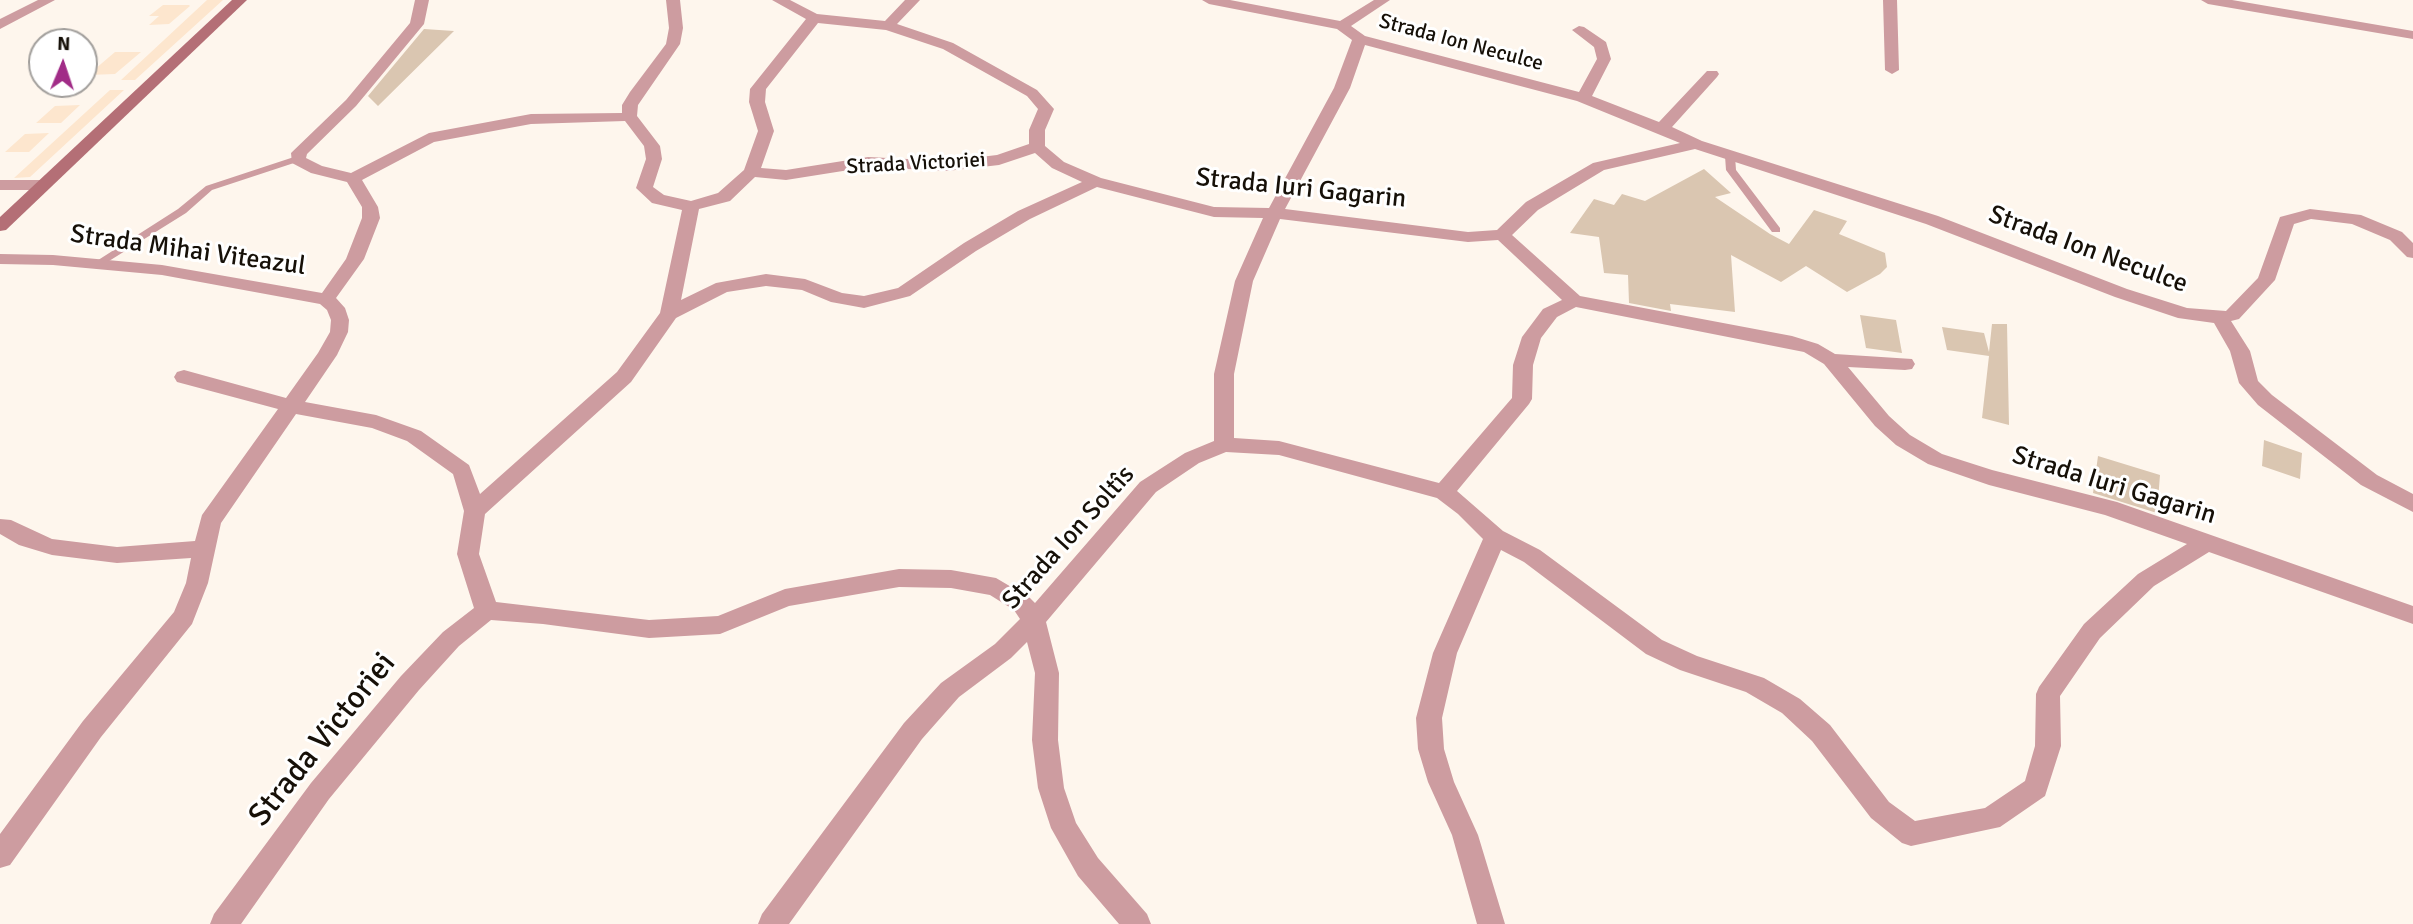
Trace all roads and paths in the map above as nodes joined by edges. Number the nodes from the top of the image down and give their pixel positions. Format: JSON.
{"nodes":[{"id":1,"x":48,"y":0,"type":"edge"},
{"id":2,"x":240,"y":0,"type":"edge"},
{"id":3,"x":422,"y":0,"type":"edge"},
{"id":4,"x":673,"y":0,"type":"edge"},
{"id":5,"x":779,"y":0,"type":"edge"},
{"id":6,"x":913,"y":0,"type":"edge"},
{"id":7,"x":1209,"y":0,"type":"edge"},
{"id":8,"x":1383,"y":0,"type":"edge"},
{"id":9,"x":1891,"y":0,"type":"edge"},
{"id":10,"x":2208,"y":0,"type":"edge"},
{"id":11,"x":814,"y":18,"type":"junction"},
{"id":12,"x":0,"y":25,"type":"edge"},
{"id":13,"x":888,"y":26,"type":"junction"},
{"id":14,"x":1342,"y":26,"type":"junction"},
{"id":15,"x":1579,"y":30,"type":"dead end"},
{"id":16,"x":2413,"y":35,"type":"edge"},
{"id":17,"x":1360,"y":39,"type":"junction"},
{"id":18,"x":1892,"y":70,"type":"dead end"},
{"id":19,"x":1712,"y":74,"type":"dead end"},
{"id":20,"x":1581,"y":98,"type":"junction"},
{"id":21,"x":629,"y":116,"type":"junction"},
{"id":22,"x":1662,"y":128,"type":"junction"},
{"id":23,"x":1696,"y":144,"type":"junction"},
{"id":24,"x":1037,"y":147,"type":"junction"},
{"id":25,"x":1730,"y":156,"type":"junction"},
{"id":26,"x":297,"y":159,"type":"junction"},
{"id":27,"x":751,"y":172,"type":"junction"},
{"id":28,"x":354,"y":178,"type":"junction"},
{"id":29,"x":1095,"y":182,"type":"junction"},
{"id":30,"x":0,"y":185,"type":"edge"},
{"id":31,"x":44,"y":185,"type":"junction"},
{"id":32,"x":691,"y":206,"type":"junction"},
{"id":33,"x":1276,"y":213,"type":"junction"},
{"id":34,"x":0,"y":226,"type":"edge"},
{"id":35,"x":1776,"y":230,"type":"dead end"},
{"id":36,"x":1503,"y":235,"type":"junction"},
{"id":37,"x":2413,"y":253,"type":"edge"},
{"id":38,"x":0,"y":260,"type":"edge"},
{"id":39,"x":97,"y":264,"type":"junction"},
{"id":40,"x":326,"y":299,"type":"junction"},
{"id":41,"x":1574,"y":301,"type":"junction"},
{"id":42,"x":669,"y":314,"type":"junction"},
{"id":43,"x":2220,"y":318,"type":"junction"},
{"id":44,"x":1830,"y":360,"type":"junction"},
{"id":45,"x":1905,"y":363,"type":"dead end"},
{"id":46,"x":184,"y":377,"type":"dead end"},
{"id":47,"x":292,"y":406,"type":"junction"},
{"id":48,"x":1224,"y":445,"type":"junction"},
{"id":49,"x":1444,"y":492,"type":"junction"},
{"id":50,"x":2413,"y":504,"type":"edge"},
{"id":51,"x":475,"y":511,"type":"junction"},
{"id":52,"x":3,"y":526,"type":"dead end"},
{"id":53,"x":1495,"y":537,"type":"junction"},
{"id":54,"x":2206,"y":543,"type":"junction"},
{"id":55,"x":204,"y":549,"type":"junction"},
{"id":56,"x":487,"y":611,"type":"junction"},
{"id":57,"x":2413,"y":615,"type":"edge"},
{"id":58,"x":1034,"y":620,"type":"junction"},
{"id":59,"x":0,"y":856,"type":"edge"},
{"id":60,"x":224,"y":924,"type":"edge"},
{"id":61,"x":772,"y":924,"type":"edge"},
{"id":62,"x":1137,"y":924,"type":"edge"},
{"id":63,"x":1491,"y":924,"type":"edge"}],
"edges":[{"from":1,"to":12,"type":"street"},
{"from":2,"to":31,"type":"main road"},
{"from":3,"to":26,"type":"street"},
{"from":4,"to":21,"type":"street"},
{"from":5,"to":11,"type":"street"},
{"from":6,"to":13,"type":"street"},
{"from":7,"to":14,"type":"street","name":"Strada Ion Neculce"},
{"from":8,"to":14,"type":"street"},
{"from":9,"to":18,"type":"street"},
{"from":10,"to":16,"type":"street"},
{"from":11,"to":13,"type":"street"},
{"from":11,"to":27,"type":"street"},
{"from":13,"to":24,"type":"street"},
{"from":14,"to":17,"type":"street","name":"Strada Ion Neculce"},
{"from":15,"to":20,"type":"street"},
{"from":17,"to":20,"type":"street","name":"Strada Ion Neculce"},
{"from":17,"to":33,"type":"street"},
{"from":19,"to":22,"type":"street"},
{"from":20,"to":22,"type":"street","name":"Strada Ion Neculce"},
{"from":21,"to":28,"type":"street"},
{"from":21,"to":32,"type":"street"},
{"from":22,"to":23,"type":"street","name":"Strada Ion Neculce"},
{"from":23,"to":25,"type":"street","name":"Strada Ion Neculce"},
{"from":23,"to":36,"type":"street"},
{"from":24,"to":27,"type":"street","name":"Strada Victoriei"},
{"from":24,"to":29,"type":"street","name":"Strada Iuri Gagarin"},
{"from":25,"to":35,"type":"lane"},
{"from":25,"to":43,"type":"street","name":"Strada Ion Neculce"},
{"from":26,"to":28,"type":"street"},
{"from":26,"to":39,"type":"lane"},
{"from":27,"to":32,"type":"street"},
{"from":28,"to":40,"type":"street"},
{"from":29,"to":33,"type":"street","name":"Strada Iuri Gagarin"},
{"from":29,"to":42,"type":"street"},
{"from":30,"to":31,"type":"street"},
{"from":31,"to":34,"type":"main road"},
{"from":32,"to":42,"type":"street"},
{"from":33,"to":36,"type":"street","name":"Strada Iuri Gagarin"},
{"from":33,"to":48,"type":"street"},
{"from":36,"to":41,"type":"street"},
{"from":37,"to":43,"type":"street"},
{"from":38,"to":39,"type":"street","name":"Strada Mihai Viteazul"},
{"from":39,"to":40,"type":"street","name":"Strada Mihai Viteazul"},
{"from":40,"to":47,"type":"street","name":"Strada Mihai Viteazul"},
{"from":41,"to":44,"type":"street","name":"Strada Iuri Gagarin"},
{"from":41,"to":49,"type":"street"},
{"from":42,"to":51,"type":"street"},
{"from":43,"to":50,"type":"street"},
{"from":44,"to":45,"type":"street","name":"Strada Iuri Gagarin"},
{"from":44,"to":54,"type":"street","name":"Strada Iuri Gagarin"},
{"from":46,"to":47,"type":"street"},
{"from":47,"to":51,"type":"street"},
{"from":47,"to":55,"type":"street","name":"Strada Mihai Viteazul"},
{"from":48,"to":49,"type":"street"},
{"from":48,"to":58,"type":"street","name":"Strada Ion Soltîs"},
{"from":49,"to":53,"type":"street"},
{"from":51,"to":56,"type":"street"},
{"from":52,"to":55,"type":"street"},
{"from":53,"to":54,"type":"street"},
{"from":53,"to":63,"type":"street"},
{"from":54,"to":57,"type":"street","name":"Strada Iuri Gagarin"},
{"from":55,"to":59,"type":"street","name":"Strada Mihai Viteazul"},
{"from":56,"to":58,"type":"street"},
{"from":56,"to":60,"type":"street","name":"Strada Victoriei"},
{"from":58,"to":61,"type":"street","name":"Strada Ion Soltîs"},
{"from":58,"to":62,"type":"street"}]}
